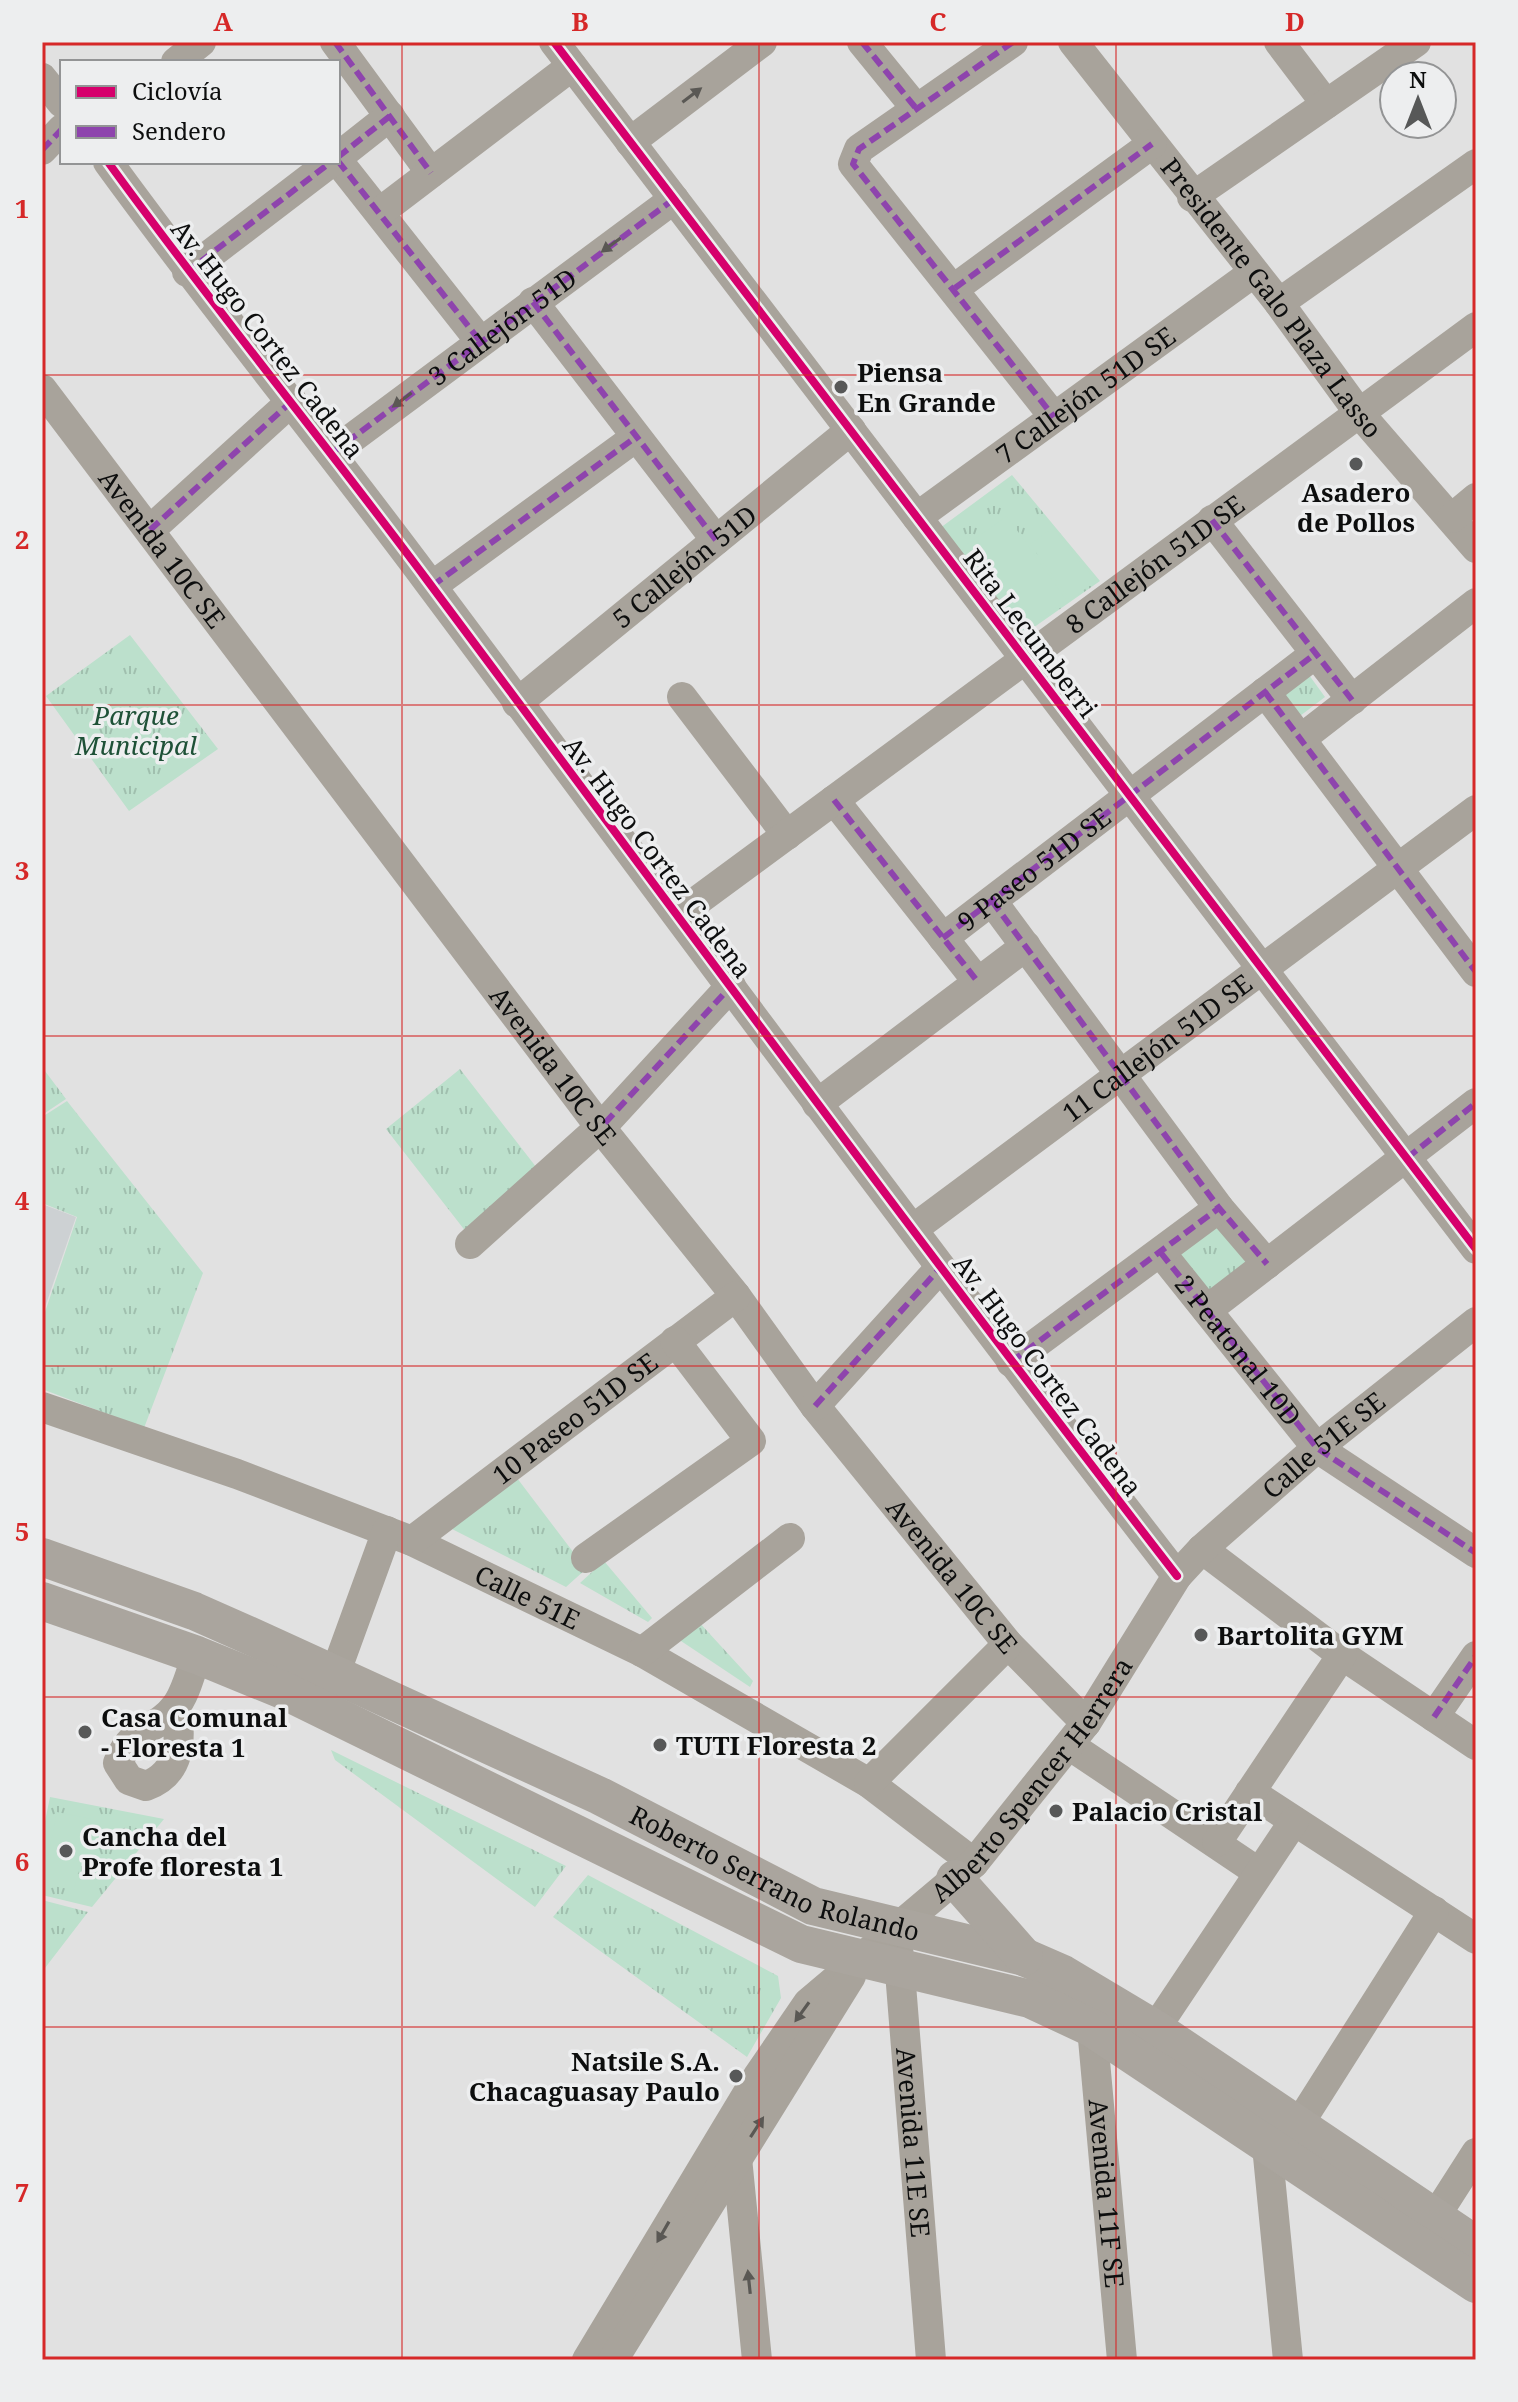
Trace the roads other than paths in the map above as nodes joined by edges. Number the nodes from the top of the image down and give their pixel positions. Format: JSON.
{"nodes":[{"id":1,"x":201,"y":42,"type":"edge"},
{"id":2,"x":335,"y":42,"type":"edge"},
{"id":3,"x":762,"y":42,"type":"edge"},
{"id":4,"x":862,"y":42,"type":"edge"},
{"id":5,"x":1013,"y":42,"type":"edge"},
{"id":6,"x":1073,"y":42,"type":"edge"},
{"id":7,"x":1279,"y":42,"type":"edge"},
{"id":8,"x":1416,"y":42,"type":"edge"},
{"id":9,"x":563,"y":54,"type":"edge"},
{"id":10,"x":178,"y":60,"type":"edge"},
{"id":11,"x":42,"y":78,"type":"edge"},
{"id":12,"x":60,"y":100,"type":"edge"},
{"id":13,"x":1326,"y":104,"type":"junction"},
{"id":14,"x":915,"y":107,"type":"junction"},
{"id":15,"x":390,"y":116,"type":"junction"},
{"id":16,"x":60,"y":131,"type":"edge"},
{"id":17,"x":630,"y":142,"type":"junction"},
{"id":18,"x":1152,"y":144,"type":"junction"},
{"id":19,"x":42,"y":150,"type":"edge"},
{"id":20,"x":340,"y":157,"type":"edge"},
{"id":21,"x":340,"y":162,"type":"edge"},
{"id":22,"x":109,"y":164,"type":"edge"},
{"id":23,"x":328,"y":164,"type":"edge"},
{"id":24,"x":1476,"y":164,"type":"edge"},
{"id":25,"x":431,"y":173,"type":"junction"},
{"id":26,"x":1192,"y":197,"type":"junction"},
{"id":27,"x":674,"y":199,"type":"junction"},
{"id":28,"x":380,"y":212,"type":"junction"},
{"id":29,"x":187,"y":272,"type":"junction"},
{"id":30,"x":1253,"y":273,"type":"junction"},
{"id":31,"x":955,"y":288,"type":"junction"},
{"id":32,"x":533,"y":302,"type":"junction"},
{"id":33,"x":1279,"y":303,"type":"junction"},
{"id":34,"x":1476,"y":327,"type":"edge"},
{"id":35,"x":480,"y":341,"type":"junction"},
{"id":36,"x":292,"y":401,"type":"junction"},
{"id":37,"x":48,"y":408,"type":"edge"},
{"id":38,"x":1359,"y":413,"type":"junction"},
{"id":39,"x":1054,"y":417,"type":"junction"},
{"id":40,"x":851,"y":430,"type":"junction"},
{"id":41,"x":636,"y":437,"type":"junction"},
{"id":42,"x":332,"y":453,"type":"junction"},
{"id":43,"x":1476,"y":498,"type":"edge"},
{"id":44,"x":917,"y":517,"type":"junction"},
{"id":45,"x":1452,"y":518,"type":"junction"},
{"id":46,"x":1212,"y":520,"type":"junction"},
{"id":47,"x":150,"y":530,"type":"junction"},
{"id":48,"x":716,"y":540,"type":"junction"},
{"id":49,"x":1476,"y":548,"type":"edge"},
{"id":50,"x":432,"y":586,"type":"junction"},
{"id":51,"x":1476,"y":603,"type":"edge"},
{"id":52,"x":1315,"y":654,"type":"junction"},
{"id":53,"x":1025,"y":658,"type":"junction"},
{"id":54,"x":1265,"y":692,"type":"junction"},
{"id":55,"x":682,"y":697,"type":"dead end"},
{"id":56,"x":1352,"y":700,"type":"junction"},
{"id":57,"x":517,"y":703,"type":"junction"},
{"id":58,"x":1302,"y":738,"type":"junction"},
{"id":59,"x":1130,"y":796,"type":"junction"},
{"id":60,"x":834,"y":800,"type":"junction"},
{"id":61,"x":1476,"y":810,"type":"edge"},
{"id":62,"x":787,"y":835,"type":"junction"},
{"id":63,"x":1398,"y":868,"type":"junction"},
{"id":64,"x":992,"y":901,"type":"junction"},
{"id":65,"x":678,"y":915,"type":"junction"},
{"id":66,"x":943,"y":938,"type":"junction"},
{"id":67,"x":1026,"y":946,"type":"junction"},
{"id":68,"x":1262,"y":969,"type":"junction"},
{"id":69,"x":1476,"y":972,"type":"edge"},
{"id":70,"x":978,"y":982,"type":"junction"},
{"id":71,"x":731,"y":986,"type":"junction"},
{"id":72,"x":1120,"y":1074,"type":"junction"},
{"id":73,"x":1476,"y":1103,"type":"edge"},
{"id":74,"x":817,"y":1104,"type":"junction"},
{"id":75,"x":600,"y":1127,"type":"junction"},
{"id":76,"x":1407,"y":1158,"type":"junction"},
{"id":77,"x":1219,"y":1208,"type":"junction"},
{"id":78,"x":913,"y":1229,"type":"junction"},
{"id":79,"x":470,"y":1244,"type":"dead end"},
{"id":80,"x":1476,"y":1249,"type":"edge"},
{"id":81,"x":1161,"y":1253,"type":"junction"},
{"id":82,"x":1267,"y":1264,"type":"junction"},
{"id":83,"x":940,"y":1268,"type":"junction"},
{"id":84,"x":736,"y":1296,"type":"junction"},
{"id":85,"x":1207,"y":1310,"type":"junction"},
{"id":86,"x":1476,"y":1322,"type":"edge"},
{"id":87,"x":675,"y":1341,"type":"junction"},
{"id":88,"x":1011,"y":1362,"type":"junction"},
{"id":89,"x":815,"y":1406,"type":"junction"},
{"id":90,"x":42,"y":1407,"type":"edge"},
{"id":91,"x":1317,"y":1448,"type":"junction"},
{"id":92,"x":400,"y":1536,"type":"junction"},
{"id":93,"x":790,"y":1538,"type":"dead end"},
{"id":94,"x":1202,"y":1549,"type":"junction"},
{"id":95,"x":1476,"y":1553,"type":"edge"},
{"id":96,"x":42,"y":1557,"type":"edge"},
{"id":97,"x":586,"y":1558,"type":"dead end"},
{"id":98,"x":42,"y":1570,"type":"edge"},
{"id":99,"x":1177,"y":1576,"type":"junction"},
{"id":100,"x":42,"y":1586,"type":"edge"},
{"id":101,"x":42,"y":1601,"type":"edge"},
{"id":102,"x":1008,"y":1644,"type":"junction"},
{"id":103,"x":642,"y":1652,"type":"junction"},
{"id":104,"x":197,"y":1655,"type":"junction"},
{"id":105,"x":1342,"y":1655,"type":"junction"},
{"id":106,"x":1476,"y":1656,"type":"edge"},
{"id":107,"x":335,"y":1674,"type":"junction"},
{"id":108,"x":176,"y":1707,"type":"dead end"},
{"id":109,"x":1434,"y":1717,"type":"junction"},
{"id":110,"x":1078,"y":1734,"type":"junction"},
{"id":111,"x":1476,"y":1745,"type":"edge"},
{"id":112,"x":869,"y":1783,"type":"junction"},
{"id":113,"x":1250,"y":1792,"type":"junction"},
{"id":114,"x":1294,"y":1821,"type":"junction"},
{"id":115,"x":1217,"y":1842,"type":"junction"},
{"id":116,"x":965,"y":1871,"type":"junction"},
{"id":117,"x":1258,"y":1872,"type":"junction"},
{"id":118,"x":1434,"y":1911,"type":"junction"},
{"id":119,"x":1476,"y":1939,"type":"edge"},
{"id":120,"x":887,"y":1948,"type":"junction"},
{"id":121,"x":1024,"y":1957,"type":"junction"},
{"id":122,"x":1092,"y":2028,"type":"junction"},
{"id":123,"x":1155,"y":2029,"type":"junction"},
{"id":124,"x":1282,"y":2136,"type":"junction"},
{"id":125,"x":1476,"y":2153,"type":"edge"},
{"id":126,"x":737,"y":2158,"type":"junction"},
{"id":127,"x":1435,"y":2217,"type":"junction"},
{"id":128,"x":1476,"y":2245,"type":"edge"},
{"id":129,"x":1476,"y":2279,"type":"edge"},
{"id":130,"x":587,"y":2360,"type":"edge"},
{"id":131,"x":613,"y":2360,"type":"edge"},
{"id":132,"x":757,"y":2360,"type":"edge"},
{"id":133,"x":931,"y":2360,"type":"edge"},
{"id":134,"x":1122,"y":2360,"type":"edge"},
{"id":135,"x":1288,"y":2360,"type":"edge"}],
"edges":[{"from":1,"to":10,"type":"street"},
{"from":2,"to":15,"type":"street"},
{"from":17,"to":3,"type":"street","one_way":true},
{"from":4,"to":14,"type":"street"},
{"from":5,"to":14,"type":"street"},
{"from":6,"to":18,"type":"street","name":"Presidente Galo Plaza Lasso"},
{"from":7,"to":13,"type":"street"},
{"from":8,"to":13,"type":"street"},
{"from":9,"to":17,"type":"street","name":"Rita Lecumberri"},
{"from":9,"to":25,"type":"street"},
{"from":11,"to":12,"type":"street"},
{"from":13,"to":26,"type":"street"},
{"from":14,"to":31,"type":"street"},
{"from":15,"to":20,"type":"street"},
{"from":15,"to":25,"type":"street"},
{"from":16,"to":19,"type":"street"},
{"from":17,"to":27,"type":"street","name":"Rita Lecumberri"},
{"from":18,"to":26,"type":"street","name":"Presidente Galo Plaza Lasso"},
{"from":18,"to":31,"type":"street"},
{"from":21,"to":28,"type":"street"},
{"from":22,"to":29,"type":"street","name":"Av. Hugo Cortez Cadena"},
{"from":23,"to":29,"type":"street"},
{"from":24,"to":33,"type":"street"},
{"from":25,"to":28,"type":"street"},
{"from":26,"to":30,"type":"street","name":"Presidente Galo Plaza Lasso"},
{"from":27,"to":32,"type":"street","name":"3 Callejón 51D","one_way":true},
{"from":27,"to":40,"type":"street","name":"Rita Lecumberri"},
{"from":28,"to":35,"type":"street"},
{"from":29,"to":36,"type":"street","name":"Av. Hugo Cortez Cadena"},
{"from":30,"to":33,"type":"street","name":"Presidente Galo Plaza Lasso"},
{"from":30,"to":39,"type":"street","name":"7 Callejón 51D SE"},
{"from":31,"to":39,"type":"street"},
{"from":32,"to":35,"type":"street","name":"3 Callejón 51D"},
{"from":32,"to":41,"type":"street"},
{"from":33,"to":38,"type":"street","name":"Presidente Galo Plaza Lasso"},
{"from":34,"to":38,"type":"street","name":"8 Callejón 51D SE"},
{"from":35,"to":42,"type":"street","name":"3 Callejón 51D","one_way":true},
{"from":36,"to":42,"type":"street","name":"Av. Hugo Cortez Cadena"},
{"from":36,"to":47,"type":"street"},
{"from":37,"to":47,"type":"street","name":"Avenida 10C SE"},
{"from":38,"to":45,"type":"street","name":"Presidente Galo Plaza Lasso"},
{"from":38,"to":46,"type":"street","name":"8 Callejón 51D SE"},
{"from":39,"to":44,"type":"street","name":"7 Callejón 51D SE"},
{"from":40,"to":44,"type":"street","name":"Rita Lecumberri"},
{"from":40,"to":48,"type":"street","name":"5 Callejón 51D"},
{"from":41,"to":48,"type":"street"},
{"from":41,"to":50,"type":"street"},
{"from":42,"to":50,"type":"street","name":"Av. Hugo Cortez Cadena"},
{"from":43,"to":45,"type":"street"},
{"from":44,"to":53,"type":"street","name":"Rita Lecumberri"},
{"from":45,"to":49,"type":"street","name":"Presidente Galo Plaza Lasso"},
{"from":46,"to":52,"type":"street"},
{"from":46,"to":53,"type":"street","name":"8 Callejón 51D SE"},
{"from":47,"to":75,"type":"street","name":"Avenida 10C SE"},
{"from":48,"to":57,"type":"street","name":"5 Callejón 51D"},
{"from":50,"to":57,"type":"street","name":"Av. Hugo Cortez Cadena"},
{"from":51,"to":56,"type":"street"},
{"from":52,"to":54,"type":"street","name":"9 Paseo 51D SE"},
{"from":52,"to":56,"type":"street"},
{"from":53,"to":59,"type":"street","name":"Rita Lecumberri"},
{"from":53,"to":60,"type":"street","name":"8 Callejón 51D SE"},
{"from":54,"to":58,"type":"street"},
{"from":54,"to":59,"type":"street","name":"9 Paseo 51D SE"},
{"from":55,"to":62,"type":"street"},
{"from":56,"to":58,"type":"street"},
{"from":57,"to":65,"type":"street","name":"Av. Hugo Cortez Cadena"},
{"from":58,"to":63,"type":"street"},
{"from":59,"to":64,"type":"street","name":"9 Paseo 51D SE"},
{"from":59,"to":68,"type":"street","name":"Rita Lecumberri"},
{"from":60,"to":62,"type":"street","name":"8 Callejón 51D SE"},
{"from":60,"to":66,"type":"street"},
{"from":61,"to":63,"type":"street","name":"11 Callejón 51D SE"},
{"from":62,"to":65,"type":"street","name":"8 Callejón 51D SE"},
{"from":63,"to":68,"type":"street","name":"11 Callejón 51D SE"},
{"from":63,"to":69,"type":"street"},
{"from":64,"to":66,"type":"street","name":"9 Paseo 51D SE"},
{"from":64,"to":67,"type":"street"},
{"from":65,"to":71,"type":"street","name":"Av. Hugo Cortez Cadena"},
{"from":66,"to":70,"type":"street"},
{"from":67,"to":70,"type":"street"},
{"from":67,"to":72,"type":"street"},
{"from":68,"to":72,"type":"street","name":"11 Callejón 51D SE"},
{"from":68,"to":76,"type":"street","name":"Rita Lecumberri"},
{"from":70,"to":74,"type":"street"},
{"from":71,"to":74,"type":"street","name":"Av. Hugo Cortez Cadena"},
{"from":71,"to":75,"type":"street"},
{"from":72,"to":77,"type":"street"},
{"from":72,"to":78,"type":"street","name":"11 Callejón 51D SE"},
{"from":73,"to":76,"type":"street"},
{"from":74,"to":78,"type":"street","name":"Av. Hugo Cortez Cadena"},
{"from":75,"to":79,"type":"street"},
{"from":75,"to":84,"type":"street","name":"Avenida 10C SE"},
{"from":76,"to":80,"type":"street","name":"Rita Lecumberri"},
{"from":76,"to":82,"type":"street"},
{"from":77,"to":81,"type":"street"},
{"from":77,"to":82,"type":"street"},
{"from":78,"to":83,"type":"street","name":"Av. Hugo Cortez Cadena"},
{"from":81,"to":85,"type":"street","name":"2 Peatonal 10D"},
{"from":81,"to":88,"type":"street"},
{"from":82,"to":85,"type":"street"},
{"from":83,"to":88,"type":"street","name":"Av. Hugo Cortez Cadena"},
{"from":83,"to":89,"type":"street"},
{"from":84,"to":87,"type":"street","name":"10 Paseo 51D SE"},
{"from":84,"to":89,"type":"street","name":"Avenida 10C SE"},
{"from":85,"to":91,"type":"street","name":"2 Peatonal 10D"},
{"from":86,"to":91,"type":"street","name":"Calle 51E SE"},
{"from":87,"to":92,"type":"street","name":"10 Paseo 51D SE"},
{"from":87,"to":97,"type":"street"},
{"from":88,"to":99,"type":"street","name":"Av. Hugo Cortez Cadena"},
{"from":89,"to":102,"type":"street","name":"Avenida 10C SE"},
{"from":90,"to":92,"type":"street","name":"Calle 51E"},
{"from":91,"to":94,"type":"street","name":"Calle 51E SE"},
{"from":91,"to":95,"type":"street","name":"2 Peatonal 10D"},
{"from":92,"to":103,"type":"street","name":"Calle 51E"},
{"from":92,"to":107,"type":"street"},
{"from":93,"to":103,"type":"street"},
{"from":94,"to":99,"type":"street","name":"Calle 51E SE"},
{"from":94,"to":105,"type":"street"},
{"from":96,"to":107,"type":"main road","name":"Roberto Serrano Rolando"},
{"from":98,"to":120,"type":"street","name":"Roberto Serrano Rolando"},
{"from":99,"to":110,"type":"street","name":"Alberto Spencer Herrera"},
{"from":100,"to":120,"type":"street","name":"Roberto Serrano Rolando"},
{"from":101,"to":104,"type":"main road","name":"Roberto Serrano Rolando"},
{"from":102,"to":110,"type":"street","name":"Avenida 10C SE"},
{"from":102,"to":112,"type":"street"},
{"from":103,"to":112,"type":"street","name":"Calle 51E"},
{"from":104,"to":108,"type":"street"},
{"from":104,"to":120,"type":"main road","name":"Roberto Serrano Rolando"},
{"from":105,"to":109,"type":"street"},
{"from":105,"to":113,"type":"street"},
{"from":106,"to":109,"type":"street"},
{"from":107,"to":120,"type":"main road","name":"Roberto Serrano Rolando"},
{"from":109,"to":111,"type":"street"},
{"from":110,"to":115,"type":"street","name":"Avenida 10C SE"},
{"from":110,"to":116,"type":"street","name":"Alberto Spencer Herrera"},
{"from":112,"to":116,"type":"street","name":"Calle 51E"},
{"from":113,"to":114,"type":"street"},
{"from":113,"to":115,"type":"street"},
{"from":114,"to":117,"type":"street"},
{"from":114,"to":118,"type":"street"},
{"from":115,"to":117,"type":"street","name":"Avenida 10C SE"},
{"from":116,"to":120,"type":"street","name":"Alberto Spencer Herrera"},
{"from":116,"to":121,"type":"main road"},
{"from":117,"to":123,"type":"street"},
{"from":118,"to":119,"type":"street"},
{"from":118,"to":124,"type":"street"},
{"from":120,"to":121,"type":"main road","name":"Roberto Serrano Rolando"},
{"from":120,"to":122,"type":"main road","name":"Roberto Serrano Rolando"},
{"from":126,"to":120,"type":"street","name":"Alberto Spencer Herrera","one_way":true},
{"from":120,"to":129,"type":"street","name":"Roberto Serrano Rolando"},
{"from":120,"to":130,"type":"street","name":"Alberto Spencer Herrera","one_way":true},
{"from":120,"to":133,"type":"street","name":"Avenida 11E SE"},
{"from":121,"to":123,"type":"main road","name":"Roberto Serrano Rolando"},
{"from":122,"to":124,"type":"main road","name":"Roberto Serrano Rolando"},
{"from":122,"to":134,"type":"street","name":"Avenida 11F SE"},
{"from":123,"to":124,"type":"main road","name":"Roberto Serrano Rolando"},
{"from":124,"to":127,"type":"main road","name":"Roberto Serrano Rolando"},
{"from":124,"to":129,"type":"main road","name":"Roberto Serrano Rolando"},
{"from":124,"to":135,"type":"street"},
{"from":125,"to":127,"type":"street"},
{"from":126,"to":131,"type":"street","name":"Alberto Spencer Herrera"},
{"from":132,"to":126,"type":"street","one_way":true},
{"from":127,"to":128,"type":"main road","name":"Roberto Serrano Rolando"}]}
